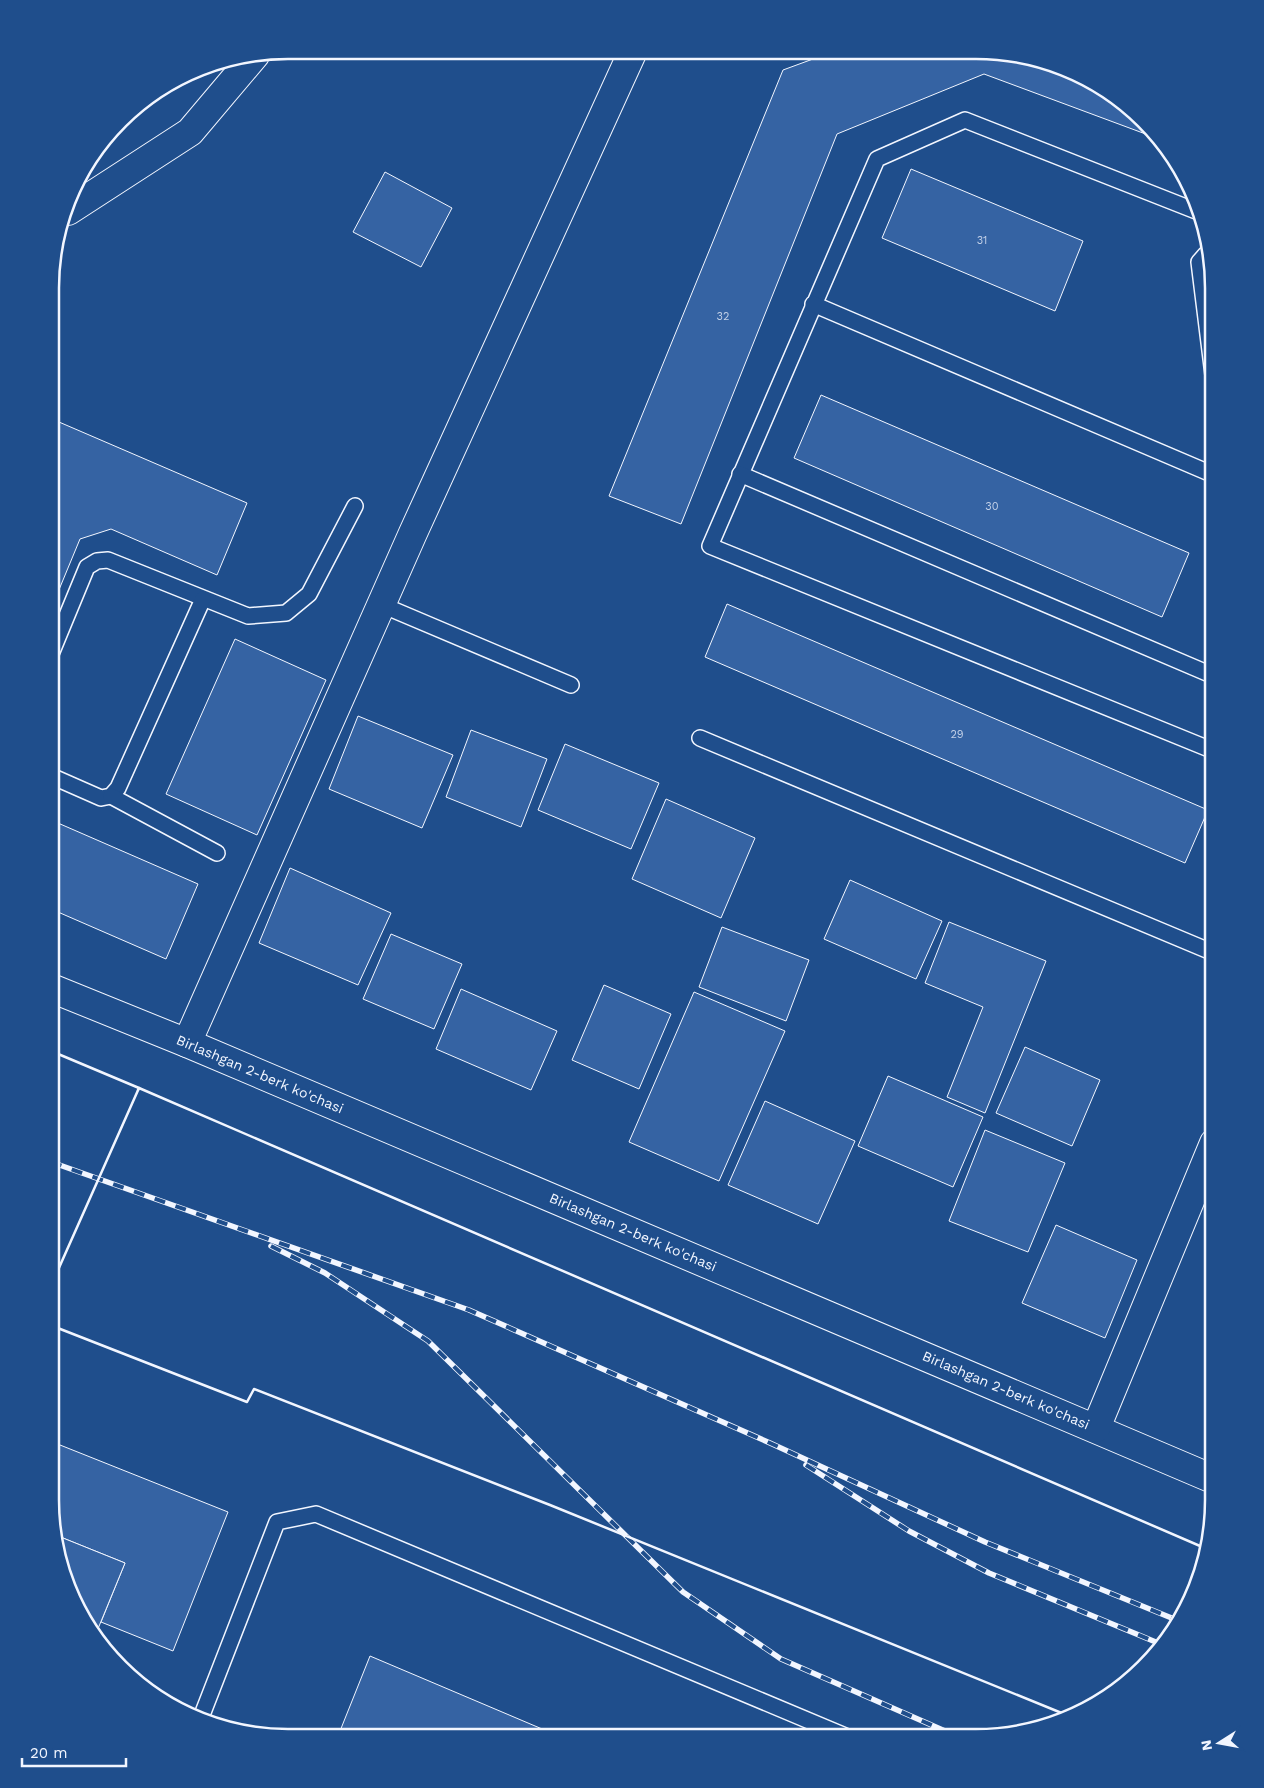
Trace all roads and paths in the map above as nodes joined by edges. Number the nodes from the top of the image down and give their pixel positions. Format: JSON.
{"nodes":[{"id":1,"x":629,"y":59,"type":"edge"},
{"id":2,"x":249,"y":62,"type":"edge"},
{"id":3,"x":73,"y":208,"type":"edge"},
{"id":4,"x":1191,"y":209,"type":"edge"},
{"id":5,"x":1203,"y":258,"type":"edge"},
{"id":6,"x":813,"y":304,"type":"junction"},
{"id":7,"x":1205,"y":310,"type":"edge"},
{"id":8,"x":1205,"y":471,"type":"edge"},
{"id":9,"x":740,"y":474,"type":"junction"},
{"id":10,"x":355,"y":506,"type":"dead end"},
{"id":11,"x":203,"y":599,"type":"junction"},
{"id":12,"x":382,"y":605,"type":"junction"},
{"id":13,"x":59,"y":634,"type":"edge"},
{"id":14,"x":1205,"y":672,"type":"edge"},
{"id":15,"x":571,"y":685,"type":"dead end"},
{"id":16,"x":700,"y":738,"type":"dead end"},
{"id":17,"x":1205,"y":747,"type":"edge"},
{"id":18,"x":59,"y":780,"type":"edge"},
{"id":19,"x":111,"y":796,"type":"junction"},
{"id":20,"x":217,"y":853,"type":"dead end"},
{"id":21,"x":1205,"y":948,"type":"edge"},
{"id":22,"x":59,"y":991,"type":"edge"},
{"id":23,"x":187,"y":1043,"type":"junction"},
{"id":24,"x":1205,"y":1166,"type":"edge"},
{"id":25,"x":1096,"y":1428,"type":"junction"},
{"id":26,"x":1205,"y":1475,"type":"edge"},
{"id":27,"x":203,"y":1713,"type":"edge"},
{"id":28,"x":829,"y":1729,"type":"edge"}],
"edges":[{"from":1,"to":12,"type":"street"},
{"from":2,"to":3,"type":"street"},
{"from":4,"to":6,"type":"lane"},
{"from":5,"to":7,"type":"lane"},
{"from":6,"to":8,"type":"lane"},
{"from":6,"to":9,"type":"lane"},
{"from":9,"to":14,"type":"lane"},
{"from":9,"to":17,"type":"lane"},
{"from":10,"to":11,"type":"lane"},
{"from":11,"to":13,"type":"lane"},
{"from":11,"to":19,"type":"lane"},
{"from":12,"to":15,"type":"lane"},
{"from":12,"to":23,"type":"street"},
{"from":16,"to":21,"type":"lane"},
{"from":18,"to":19,"type":"lane"},
{"from":19,"to":20,"type":"lane"},
{"from":22,"to":23,"type":"street","name":"Birlashgan 2-berk ko'chasi"},
{"from":23,"to":25,"type":"street","name":"Birlashgan 2-berk ko'chasi"},
{"from":24,"to":25,"type":"street"},
{"from":25,"to":26,"type":"street","name":"Birlashgan 2-berk ko'chasi"},
{"from":27,"to":28,"type":"lane"}]}
